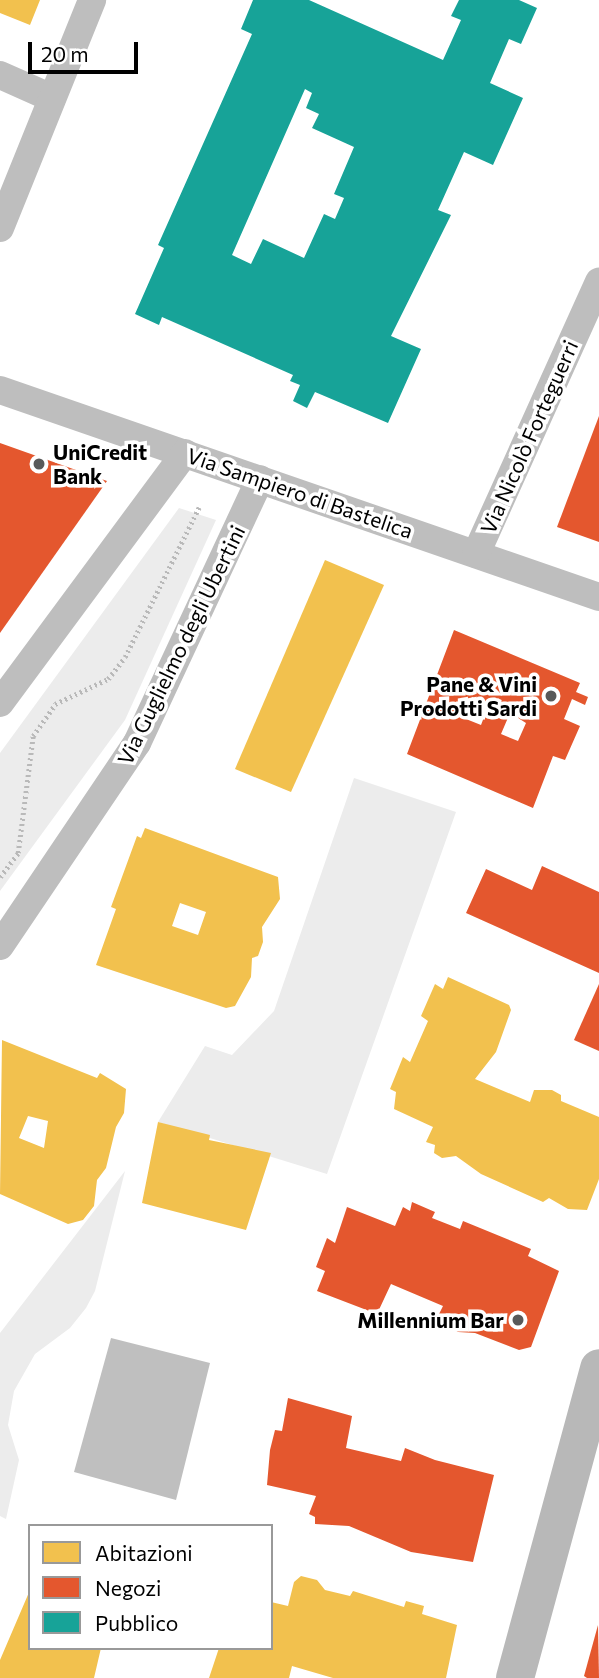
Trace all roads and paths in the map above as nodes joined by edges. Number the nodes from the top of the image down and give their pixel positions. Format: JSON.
{"nodes":[{"id":1,"x":92,"y":0,"type":"edge"},
{"id":2,"x":0,"y":75,"type":"edge"},
{"id":3,"x":52,"y":97,"type":"junction"},
{"id":4,"x":0,"y":228,"type":"edge"},
{"id":5,"x":599,"y":281,"type":"edge"},
{"id":6,"x":0,"y":390,"type":"edge"},
{"id":7,"x":185,"y":453,"type":"junction"},
{"id":8,"x":260,"y":479,"type":"junction"},
{"id":9,"x":199,"y":507,"type":"dead end"},
{"id":10,"x":476,"y":554,"type":"junction"},
{"id":11,"x":599,"y":597,"type":"edge"},
{"id":12,"x":0,"y":703,"type":"edge"},
{"id":13,"x":0,"y":877,"type":"edge"},
{"id":14,"x":0,"y":946,"type":"edge"},
{"id":15,"x":599,"y":1368,"type":"edge"},
{"id":16,"x":515,"y":1678,"type":"edge"}],
"edges":[{"from":1,"to":3,"type":"street"},
{"from":2,"to":3,"type":"street"},
{"from":3,"to":4,"type":"street"},
{"from":5,"to":10,"type":"street","name":"Via Nicolò Forteguerri"},
{"from":6,"to":7,"type":"street","name":"Via Sampiero di Bastelica"},
{"from":7,"to":8,"type":"street","name":"Via Sampiero di Bastelica"},
{"from":7,"to":12,"type":"street"},
{"from":8,"to":10,"type":"street","name":"Via Sampiero di Bastelica"},
{"from":8,"to":14,"type":"street","name":"Via Guglielmo degli Ubertini"},
{"from":9,"to":13,"type":"path"},
{"from":10,"to":11,"type":"street","name":"Via Sampiero di Bastelica"},
{"from":15,"to":16,"type":"main road"}]}
